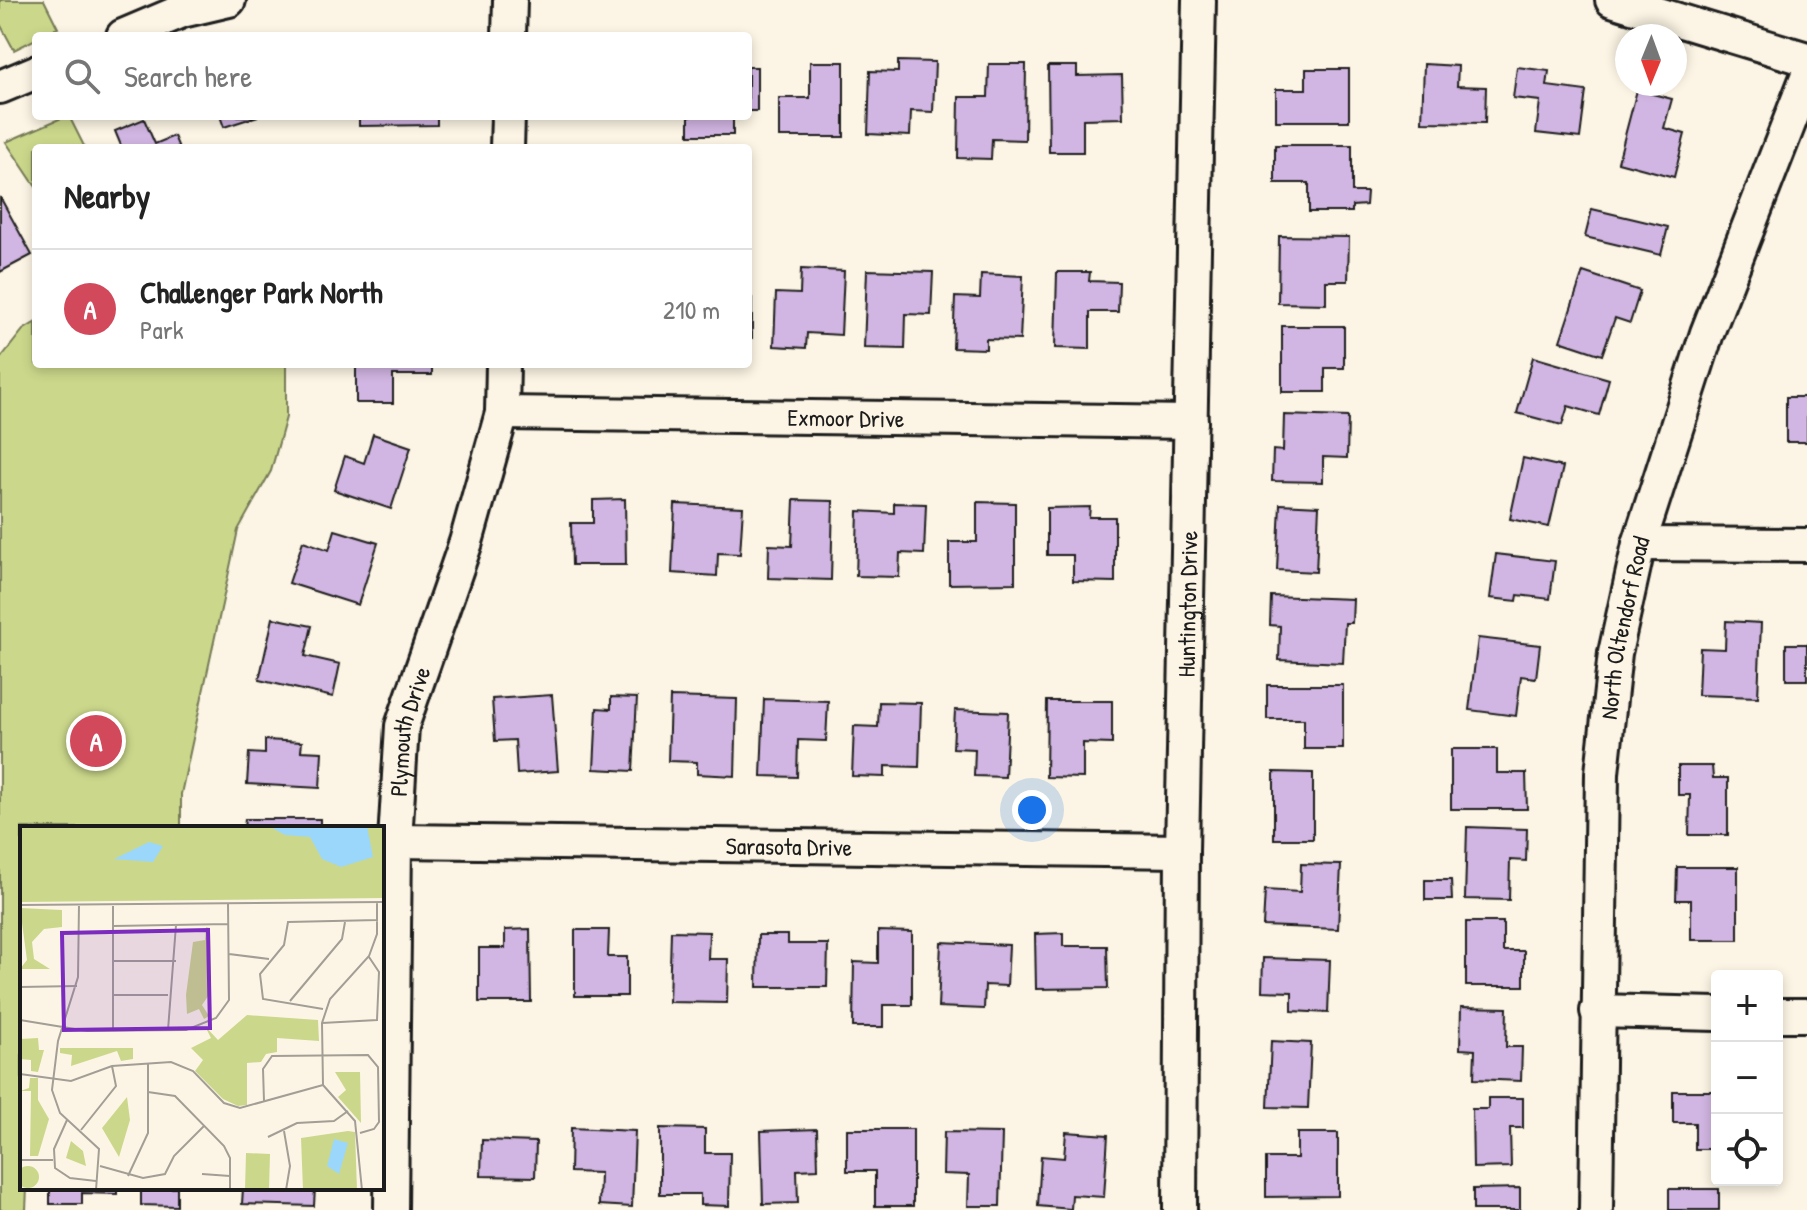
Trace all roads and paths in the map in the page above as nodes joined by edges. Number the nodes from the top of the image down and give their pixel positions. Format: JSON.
{"nodes":[{"id":1,"x":229,"y":0,"type":"edge"},
{"id":2,"x":510,"y":0,"type":"edge"},
{"id":3,"x":1199,"y":0,"type":"edge"},
{"id":4,"x":1612,"y":0,"type":"edge"},
{"id":5,"x":132,"y":32,"type":"edge"},
{"id":6,"x":509,"y":32,"type":"edge"},
{"id":7,"x":1807,"y":59,"type":"edge"},
{"id":8,"x":32,"y":74,"type":"edge"},
{"id":9,"x":1807,"y":77,"type":"edge"},
{"id":10,"x":0,"y":87,"type":"edge"},
{"id":11,"x":508,"y":120,"type":"edge"},
{"id":12,"x":507,"y":144,"type":"edge"},
{"id":13,"x":503,"y":368,"type":"edge"},
{"id":14,"x":502,"y":413,"type":"junction"},
{"id":15,"x":1191,"y":422,"type":"junction"},
{"id":16,"x":1639,"y":544,"type":"junction"},
{"id":17,"x":1807,"y":545,"type":"edge"},
{"id":18,"x":395,"y":841,"type":"junction"},
{"id":19,"x":1182,"y":851,"type":"junction"},
{"id":20,"x":1597,"y":1011,"type":"junction"},
{"id":21,"x":1711,"y":1014,"type":"edge"},
{"id":22,"x":1783,"y":1015,"type":"edge"},
{"id":23,"x":1807,"y":1015,"type":"edge"},
{"id":24,"x":391,"y":1210,"type":"edge"},
{"id":25,"x":1180,"y":1210,"type":"edge"},
{"id":26,"x":1596,"y":1210,"type":"edge"}],
"edges":[{"from":1,"to":5,"type":"street"},
{"from":2,"to":6,"type":"street"},
{"from":3,"to":15,"type":"street","name":"Huntington Drive"},
{"from":4,"to":7,"type":"street"},
{"from":8,"to":10,"type":"street"},
{"from":9,"to":16,"type":"street","name":"North Oltendorf Road"},
{"from":11,"to":12,"type":"street"},
{"from":13,"to":14,"type":"street","name":"Plymouth Drive"},
{"from":14,"to":15,"type":"street","name":"Exmoor Drive"},
{"from":14,"to":18,"type":"street","name":"Plymouth Drive"},
{"from":15,"to":19,"type":"street","name":"Huntington Drive"},
{"from":16,"to":17,"type":"street"},
{"from":16,"to":20,"type":"street","name":"North Oltendorf Road"},
{"from":18,"to":19,"type":"street","name":"Sarasota Drive"},
{"from":18,"to":24,"type":"street","name":"Plymouth Drive"},
{"from":19,"to":25,"type":"street","name":"Huntington Drive"},
{"from":20,"to":21,"type":"street"},
{"from":20,"to":26,"type":"street","name":"North Oltendorf Road"},
{"from":22,"to":23,"type":"street"}]}
